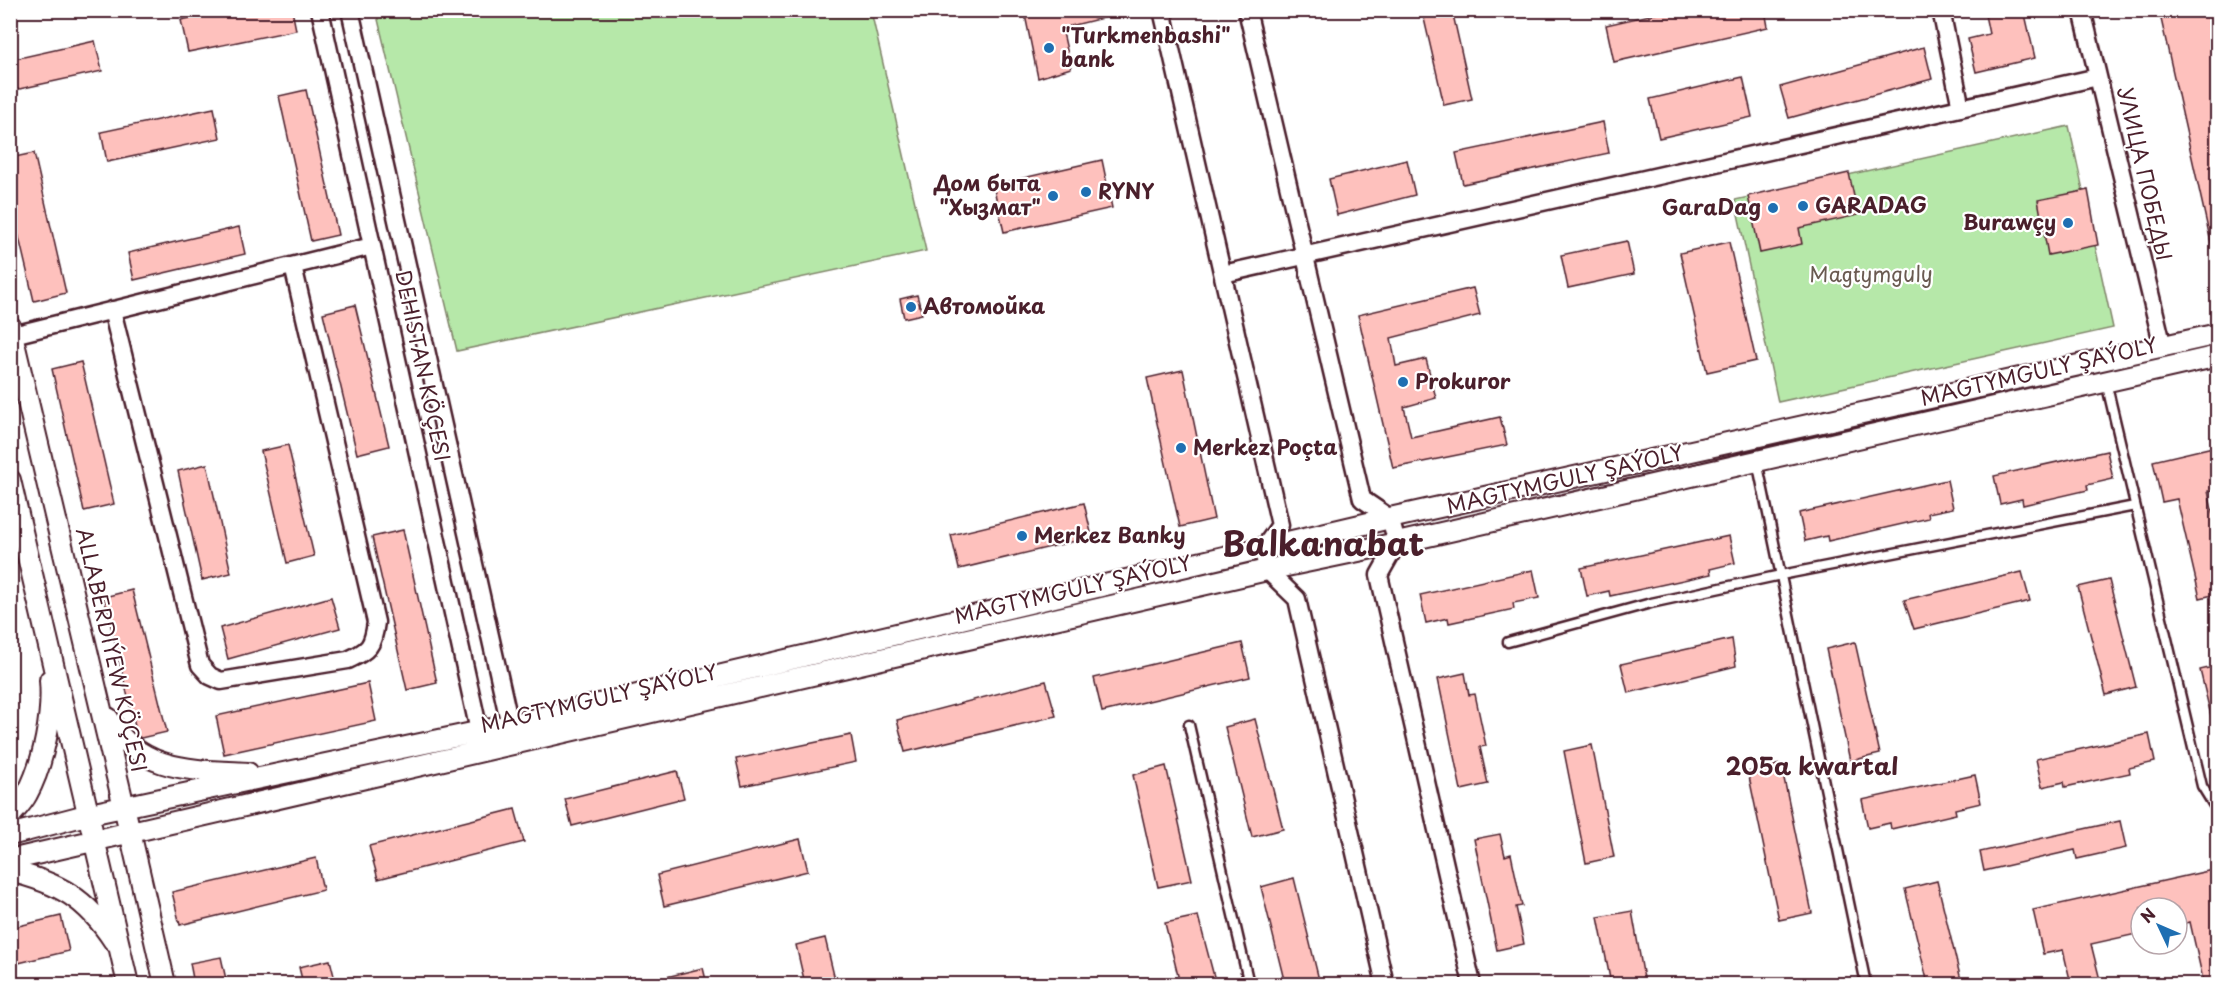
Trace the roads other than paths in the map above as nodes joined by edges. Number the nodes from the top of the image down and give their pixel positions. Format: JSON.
{"nodes":[{"id":1,"x":320,"y":10,"type":"edge"},
{"id":2,"x":350,"y":10,"type":"edge"},
{"id":3,"x":1162,"y":10,"type":"edge"},
{"id":4,"x":1246,"y":10,"type":"edge"},
{"id":5,"x":1941,"y":10,"type":"edge"},
{"id":6,"x":2082,"y":10,"type":"edge"},
{"id":7,"x":2098,"y":77,"type":"junction"},
{"id":8,"x":1961,"y":108,"type":"junction"},
{"id":9,"x":372,"y":246,"type":"junction"},
{"id":10,"x":1303,"y":257,"type":"junction"},
{"id":11,"x":293,"y":266,"type":"junction"},
{"id":12,"x":1223,"y":274,"type":"junction"},
{"id":13,"x":112,"y":310,"type":"junction"},
{"id":14,"x":12,"y":330,"type":"edge"},
{"id":15,"x":2217,"y":334,"type":"edge"},
{"id":16,"x":2163,"y":347,"type":"junction"},
{"id":17,"x":2217,"y":356,"type":"edge"},
{"id":18,"x":2106,"y":382,"type":"junction"},
{"id":19,"x":1757,"y":461,"type":"junction"},
{"id":20,"x":10,"y":480,"type":"edge"},
{"id":21,"x":2135,"y":506,"type":"junction"},
{"id":22,"x":1390,"y":518,"type":"junction"},
{"id":23,"x":1397,"y":543,"type":"junction"},
{"id":24,"x":1263,"y":549,"type":"junction"},
{"id":25,"x":1267,"y":570,"type":"junction"},
{"id":26,"x":1780,"y":575,"type":"junction"},
{"id":27,"x":43,"y":617,"type":"junction"},
{"id":28,"x":1508,"y":642,"type":"dead end"},
{"id":29,"x":100,"y":704,"type":"junction"},
{"id":30,"x":510,"y":725,"type":"junction"},
{"id":31,"x":1189,"y":725,"type":"dead end"},
{"id":32,"x":479,"y":731,"type":"junction"},
{"id":33,"x":292,"y":770,"type":"junction"},
{"id":34,"x":124,"y":807,"type":"junction"},
{"id":35,"x":2217,"y":812,"type":"edge"},
{"id":36,"x":90,"y":814,"type":"junction"},
{"id":37,"x":10,"y":816,"type":"edge"},
{"id":38,"x":130,"y":832,"type":"junction"},
{"id":39,"x":10,"y":835,"type":"edge"},
{"id":40,"x":96,"y":841,"type":"junction"},
{"id":41,"x":10,"y":860,"type":"edge"},
{"id":42,"x":10,"y":871,"type":"edge"},
{"id":43,"x":121,"y":952,"type":"junction"},
{"id":44,"x":128,"y":984,"type":"edge"},
{"id":45,"x":165,"y":984,"type":"edge"},
{"id":46,"x":1249,"y":984,"type":"edge"},
{"id":47,"x":1385,"y":984,"type":"edge"},
{"id":48,"x":1472,"y":984,"type":"edge"},
{"id":49,"x":1866,"y":984,"type":"edge"}],
"edges":[{"from":1,"to":9,"type":"street","name":"DEHISTAN KÖÇESI"},
{"from":2,"to":30,"type":"street","name":"DEHISTAN KÖÇESI"},
{"from":3,"to":12,"type":"street"},
{"from":4,"to":10,"type":"street"},
{"from":5,"to":8,"type":"street"},
{"from":6,"to":7,"type":"street","name":"УЛИЦА ПОБЕДЫ"},
{"from":7,"to":8,"type":"street"},
{"from":7,"to":16,"type":"street","name":"УЛИЦА ПОБЕДЫ"},
{"from":8,"to":10,"type":"street"},
{"from":9,"to":11,"type":"street"},
{"from":9,"to":32,"type":"street","name":"DEHISTAN KÖÇESI"},
{"from":10,"to":12,"type":"street"},
{"from":10,"to":22,"type":"street"},
{"from":11,"to":13,"type":"street"},
{"from":11,"to":13,"type":"street"},
{"from":12,"to":24,"type":"street"},
{"from":13,"to":14,"type":"street"},
{"from":14,"to":29,"type":"street","name":"ALLABERDIÝEW KÖÇESI"},
{"from":15,"to":16,"type":"street","name":"MAGTYMGULY ŞAÝOLY"},
{"from":16,"to":22,"type":"street","name":"MAGTYMGULY ŞAÝOLY"},
{"from":17,"to":18,"type":"street","name":"MAGTYMGULY ŞAÝOLY"},
{"from":18,"to":19,"type":"street","name":"MAGTYMGULY ŞAÝOLY"},
{"from":18,"to":21,"type":"lane"},
{"from":19,"to":23,"type":"street","name":"MAGTYMGULY ŞAÝOLY"},
{"from":19,"to":26,"type":"lane"},
{"from":20,"to":27,"type":"street"},
{"from":21,"to":26,"type":"lane"},
{"from":21,"to":35,"type":"lane"},
{"from":22,"to":23,"type":"street"},
{"from":22,"to":24,"type":"street","name":"MAGTYMGULY ŞAÝOLY"},
{"from":23,"to":25,"type":"street","name":"MAGTYMGULY ŞAÝOLY"},
{"from":23,"to":48,"type":"street"},
{"from":24,"to":25,"type":"street"},
{"from":24,"to":30,"type":"street","name":"MAGTYMGULY ŞAÝOLY"},
{"from":25,"to":38,"type":"street","name":"MAGTYMGULY ŞAÝOLY"},
{"from":25,"to":47,"type":"street"},
{"from":26,"to":28,"type":"lane"},
{"from":26,"to":49,"type":"lane"},
{"from":27,"to":36,"type":"street"},
{"from":27,"to":37,"type":"street"},
{"from":29,"to":33,"type":"street"},
{"from":29,"to":34,"type":"street","name":"ALLABERDIÝEW KÖÇESI"},
{"from":30,"to":32,"type":"street","name":"MAGTYMGULY ŞAÝOLY"},
{"from":31,"to":46,"type":"lane"},
{"from":32,"to":33,"type":"street","name":"MAGTYMGULY ŞAÝOLY"},
{"from":33,"to":34,"type":"street","name":"MAGTYMGULY ŞAÝOLY"},
{"from":34,"to":36,"type":"street","name":"MAGTYMGULY ŞAÝOLY"},
{"from":34,"to":38,"type":"street","name":"ALLABERDIÝEW KÖÇESI"},
{"from":36,"to":39,"type":"street","name":"MAGTYMGULY ŞAÝOLY"},
{"from":36,"to":40,"type":"street"},
{"from":38,"to":40,"type":"street","name":"MAGTYMGULY ŞAÝOLY"},
{"from":38,"to":45,"type":"street","name":"ALLABERDIÝEW KÖÇESI"},
{"from":40,"to":41,"type":"street","name":"MAGTYMGULY ŞAÝOLY"},
{"from":40,"to":43,"type":"street"},
{"from":42,"to":43,"type":"street"},
{"from":43,"to":44,"type":"street"}]}
